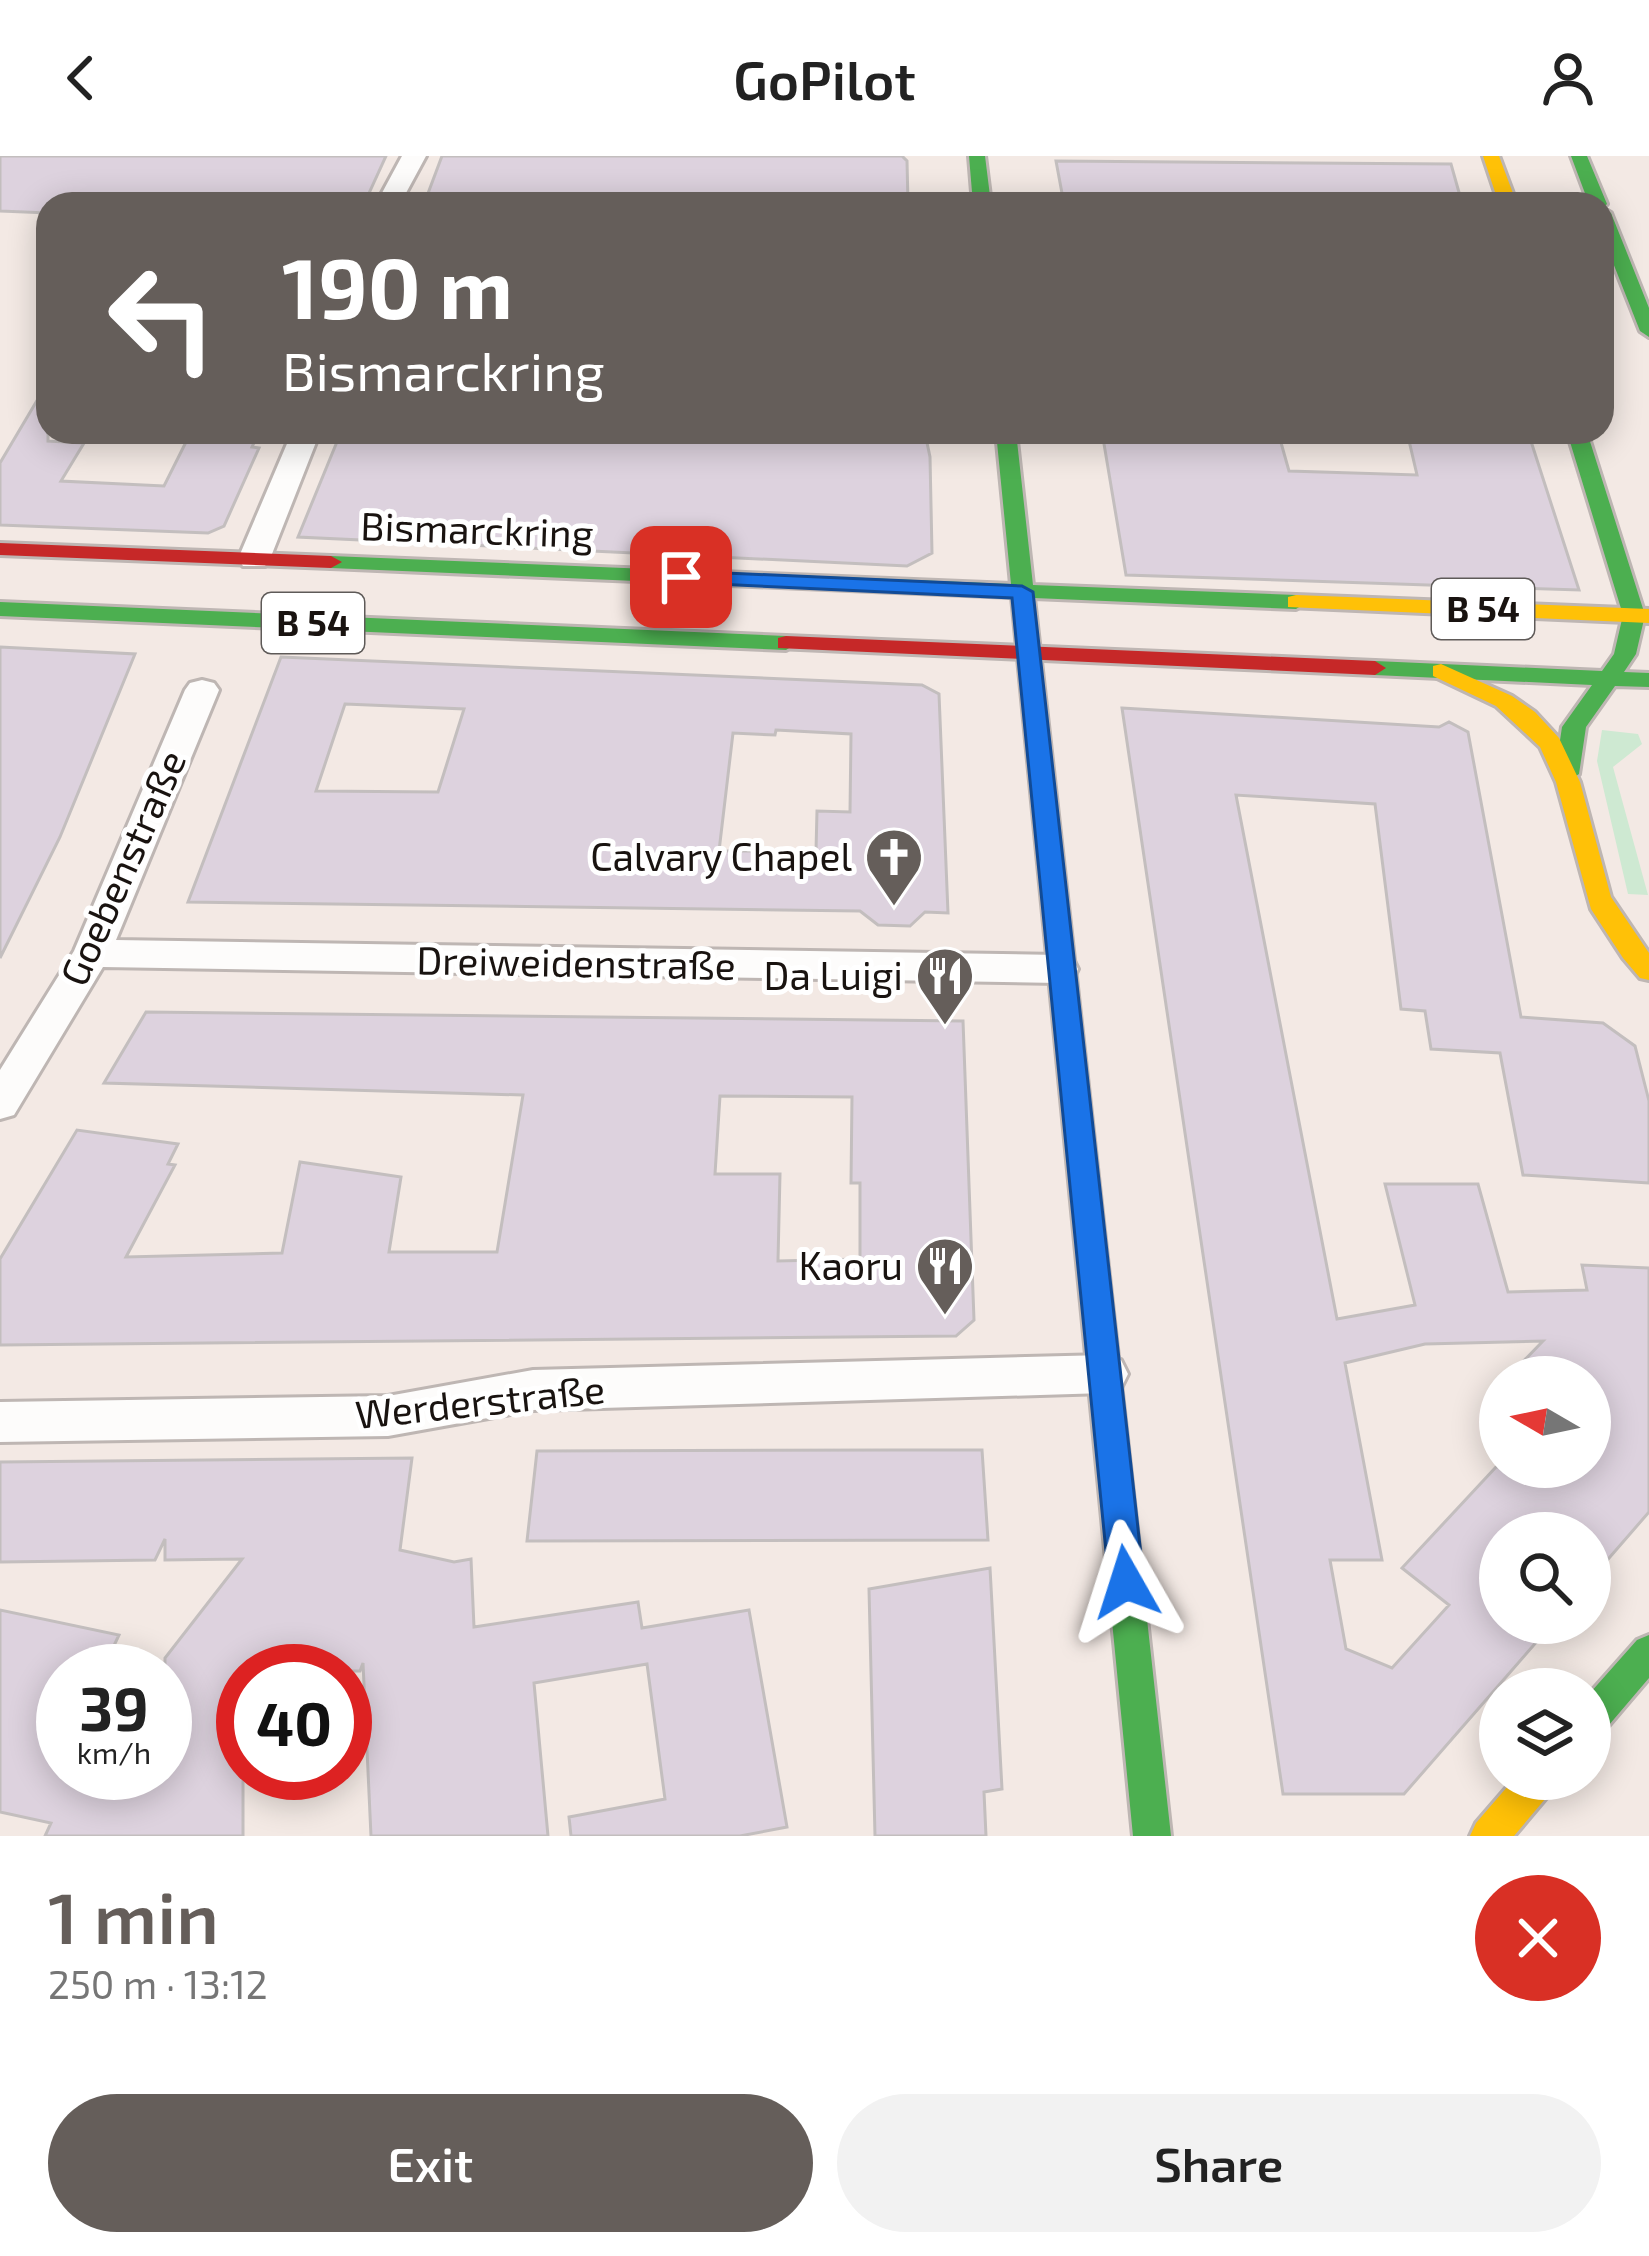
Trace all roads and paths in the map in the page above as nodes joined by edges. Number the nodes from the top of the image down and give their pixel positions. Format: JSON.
{"nodes":[{"id":1,"x":414,"y":156,"type":"edge"},
{"id":2,"x":977,"y":156,"type":"edge"},
{"id":3,"x":1491,"y":156,"type":"edge"},
{"id":4,"x":1579,"y":156,"type":"edge"},
{"id":5,"x":394,"y":192,"type":"edge"},
{"id":6,"x":981,"y":192,"type":"edge"},
{"id":7,"x":1504,"y":192,"type":"edge"},
{"id":8,"x":1593,"y":192,"type":"edge"},
{"id":9,"x":1614,"y":243,"type":"edge"},
{"id":10,"x":1649,"y":331,"type":"edge"},
{"id":11,"x":301,"y":444,"type":"edge"},
{"id":12,"x":1007,"y":444,"type":"edge"},
{"id":13,"x":1580,"y":444,"type":"edge"},
{"id":14,"x":0,"y":550,"type":"edge"},
{"id":15,"x":254,"y":559,"type":"junction"},
{"id":16,"x":1022,"y":592,"type":"junction"},
{"id":17,"x":0,"y":609,"type":"edge"},
{"id":18,"x":1642,"y":615,"type":"edge"},
{"id":19,"x":1029,"y":652,"type":"junction"},
{"id":20,"x":1625,"y":654,"type":"junction"},
{"id":21,"x":1441,"y":671,"type":"junction"},
{"id":22,"x":1607,"y":678,"type":"junction"},
{"id":23,"x":1649,"y":678,"type":"edge"},
{"id":24,"x":202,"y":690,"type":"dead end"},
{"id":25,"x":1567,"y":774,"type":"junction"},
{"id":26,"x":92,"y":953,"type":"junction"},
{"id":27,"x":1060,"y":969,"type":"junction"},
{"id":28,"x":1649,"y":971,"type":"edge"},
{"id":29,"x":0,"y":1103,"type":"edge"},
{"id":30,"x":1105,"y":1374,"type":"junction"},
{"id":31,"x":0,"y":1422,"type":"edge"},
{"id":32,"x":1649,"y":1652,"type":"edge"},
{"id":33,"x":1611,"y":1696,"type":"edge"},
{"id":34,"x":1148,"y":1787,"type":"junction"},
{"id":35,"x":1520,"y":1800,"type":"edge"},
{"id":36,"x":1184,"y":1826,"type":"dead end"},
{"id":37,"x":1152,"y":1836,"type":"edge"},
{"id":38,"x":1489,"y":1836,"type":"edge"}],
"edges":[{"from":1,"to":5,"type":"street"},
{"from":2,"to":6,"type":"main road"},
{"from":3,"to":7,"type":"main road"},
{"from":4,"to":8,"type":"main road"},
{"from":9,"to":10,"type":"main road"},
{"from":11,"to":15,"type":"street"},
{"from":12,"to":16,"type":"main road"},
{"from":13,"to":18,"type":"main road"},
{"from":14,"to":15,"type":"main road","name":"Bismarckring","number":"B 54"},
{"from":15,"to":16,"type":"main road","name":"Bismarckring","number":"B 54"},
{"from":16,"to":18,"type":"main road","number":"B 54"},
{"from":16,"to":19,"type":"main road"},
{"from":17,"to":19,"type":"main road","number":"B 54"},
{"from":18,"to":20,"type":"main road"},
{"from":19,"to":21,"type":"main road","number":"B 54"},
{"from":19,"to":27,"type":"main road"},
{"from":20,"to":22,"type":"main road"},
{"from":20,"to":23,"type":"main road"},
{"from":21,"to":22,"type":"main road","number":"B 54"},
{"from":21,"to":25,"type":"main road"},
{"from":22,"to":23,"type":"main road","number":"B 54"},
{"from":22,"to":25,"type":"main road"},
{"from":24,"to":26,"type":"street","name":"Goebenstraße"},
{"from":25,"to":28,"type":"main road"},
{"from":26,"to":27,"type":"street","name":"Dreiweidenstraße"},
{"from":26,"to":29,"type":"street","name":"Goebenstraße"},
{"from":27,"to":30,"type":"main road"},
{"from":30,"to":31,"type":"street","name":"Werderstraße"},
{"from":30,"to":34,"type":"main road"},
{"from":32,"to":33,"type":"main road"},
{"from":34,"to":36,"type":"main road"},
{"from":34,"to":37,"type":"main road"},
{"from":35,"to":38,"type":"main road"}]}
